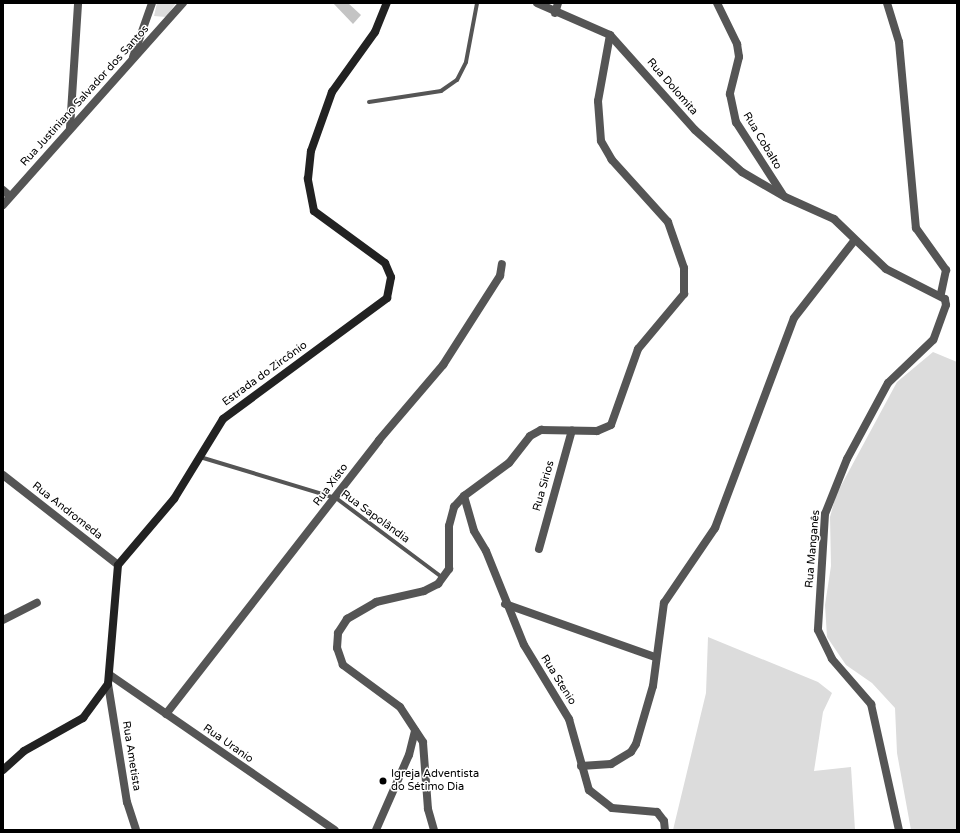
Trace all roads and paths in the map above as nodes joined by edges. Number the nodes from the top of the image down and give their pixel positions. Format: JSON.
{"nodes":[{"id":1,"x":78,"y":3,"type":"edge"},
{"id":2,"x":152,"y":3,"type":"edge"},
{"id":3,"x":183,"y":3,"type":"edge"},
{"id":4,"x":387,"y":3,"type":"edge"},
{"id":5,"x":477,"y":3,"type":"edge"},
{"id":6,"x":537,"y":3,"type":"edge"},
{"id":7,"x":558,"y":3,"type":"edge"},
{"id":8,"x":717,"y":3,"type":"edge"},
{"id":9,"x":887,"y":3,"type":"edge"},
{"id":10,"x":555,"y":13,"type":"junction"},
{"id":11,"x":610,"y":35,"type":"junction"},
{"id":12,"x":132,"y":60,"type":"junction"},
{"id":13,"x":369,"y":102,"type":"dead end"},
{"id":14,"x":70,"y":128,"type":"junction"},
{"id":15,"x":3,"y":190,"type":"edge"},
{"id":16,"x":10,"y":196,"type":"junction"},
{"id":17,"x":785,"y":197,"type":"junction"},
{"id":18,"x":3,"y":204,"type":"edge"},
{"id":19,"x":854,"y":241,"type":"junction"},
{"id":20,"x":502,"y":264,"type":"dead end"},
{"id":21,"x":941,"y":294,"type":"junction"},
{"id":22,"x":572,"y":430,"type":"junction"},
{"id":23,"x":198,"y":457,"type":"junction"},
{"id":24,"x":3,"y":475,"type":"edge"},
{"id":25,"x":464,"y":496,"type":"junction"},
{"id":26,"x":336,"y":498,"type":"junction"},
{"id":27,"x":538,"y":549,"type":"dead end"},
{"id":28,"x":118,"y":565,"type":"junction"},
{"id":29,"x":443,"y":578,"type":"junction"},
{"id":30,"x":37,"y":602,"type":"dead end"},
{"id":31,"x":505,"y":604,"type":"junction"},
{"id":32,"x":3,"y":620,"type":"edge"},
{"id":33,"x":655,"y":657,"type":"junction"},
{"id":34,"x":110,"y":675,"type":"junction"},
{"id":35,"x":108,"y":684,"type":"junction"},
{"id":36,"x":166,"y":714,"type":"junction"},
{"id":37,"x":415,"y":731,"type":"junction"},
{"id":38,"x":581,"y":766,"type":"junction"},
{"id":39,"x":3,"y":770,"type":"edge"},
{"id":40,"x":136,"y":830,"type":"edge"},
{"id":41,"x":335,"y":830,"type":"edge"},
{"id":42,"x":376,"y":830,"type":"edge"},
{"id":43,"x":434,"y":830,"type":"edge"},
{"id":44,"x":665,"y":830,"type":"edge"},
{"id":45,"x":899,"y":830,"type":"edge"}],
"edges":[{"from":1,"to":14,"type":"street"},
{"from":2,"to":12,"type":"street"},
{"from":3,"to":12,"type":"street","name":"Rua Justiniano Salvador dos Santos"},
{"from":4,"to":23,"type":"street","name":"Estrada do Zircônio"},
{"from":5,"to":13,"type":"lane"},
{"from":6,"to":10,"type":"street","name":"Rua Dolomita"},
{"from":7,"to":10,"type":"street"},
{"from":8,"to":17,"type":"street","name":"Rua Cobalto"},
{"from":9,"to":21,"type":"street"},
{"from":10,"to":11,"type":"street","name":"Rua Dolomita"},
{"from":11,"to":17,"type":"street","name":"Rua Dolomita"},
{"from":11,"to":22,"type":"street"},
{"from":12,"to":14,"type":"street","name":"Rua Justiniano Salvador dos Santos"},
{"from":14,"to":16,"type":"street","name":"Rua Justiniano Salvador dos Santos"},
{"from":15,"to":16,"type":"street"},
{"from":16,"to":18,"type":"street","name":"Rua Justiniano Salvador dos Santos"},
{"from":17,"to":19,"type":"street"},
{"from":19,"to":21,"type":"street"},
{"from":19,"to":33,"type":"street"},
{"from":20,"to":26,"type":"street","name":"Rua Xisto"},
{"from":21,"to":45,"type":"street","name":"Rua Manganês"},
{"from":22,"to":25,"type":"street"},
{"from":22,"to":27,"type":"street","name":"Rua Sirios"},
{"from":23,"to":26,"type":"lane","name":"Rua Sapolândia"},
{"from":23,"to":28,"type":"street","name":"Estrada do Zircônio"},
{"from":24,"to":28,"type":"street","name":"Rua Andromeda"},
{"from":25,"to":29,"type":"street"},
{"from":25,"to":31,"type":"street","name":"Rua Stenio"},
{"from":26,"to":29,"type":"lane","name":"Rua Sapolândia"},
{"from":26,"to":36,"type":"street","name":"Rua Xisto"},
{"from":28,"to":34,"type":"street"},
{"from":29,"to":37,"type":"street"},
{"from":30,"to":32,"type":"street"},
{"from":31,"to":33,"type":"street"},
{"from":31,"to":38,"type":"street","name":"Rua Stenio"},
{"from":33,"to":38,"type":"street"},
{"from":34,"to":35,"type":"street"},
{"from":34,"to":36,"type":"street","name":"Rua Uranio"},
{"from":35,"to":39,"type":"street"},
{"from":35,"to":40,"type":"street","name":"Rua Ametista"},
{"from":36,"to":41,"type":"street","name":"Rua Uranio"},
{"from":37,"to":42,"type":"street"},
{"from":37,"to":43,"type":"street"},
{"from":38,"to":44,"type":"street","name":"Rua Stenio"}]}
